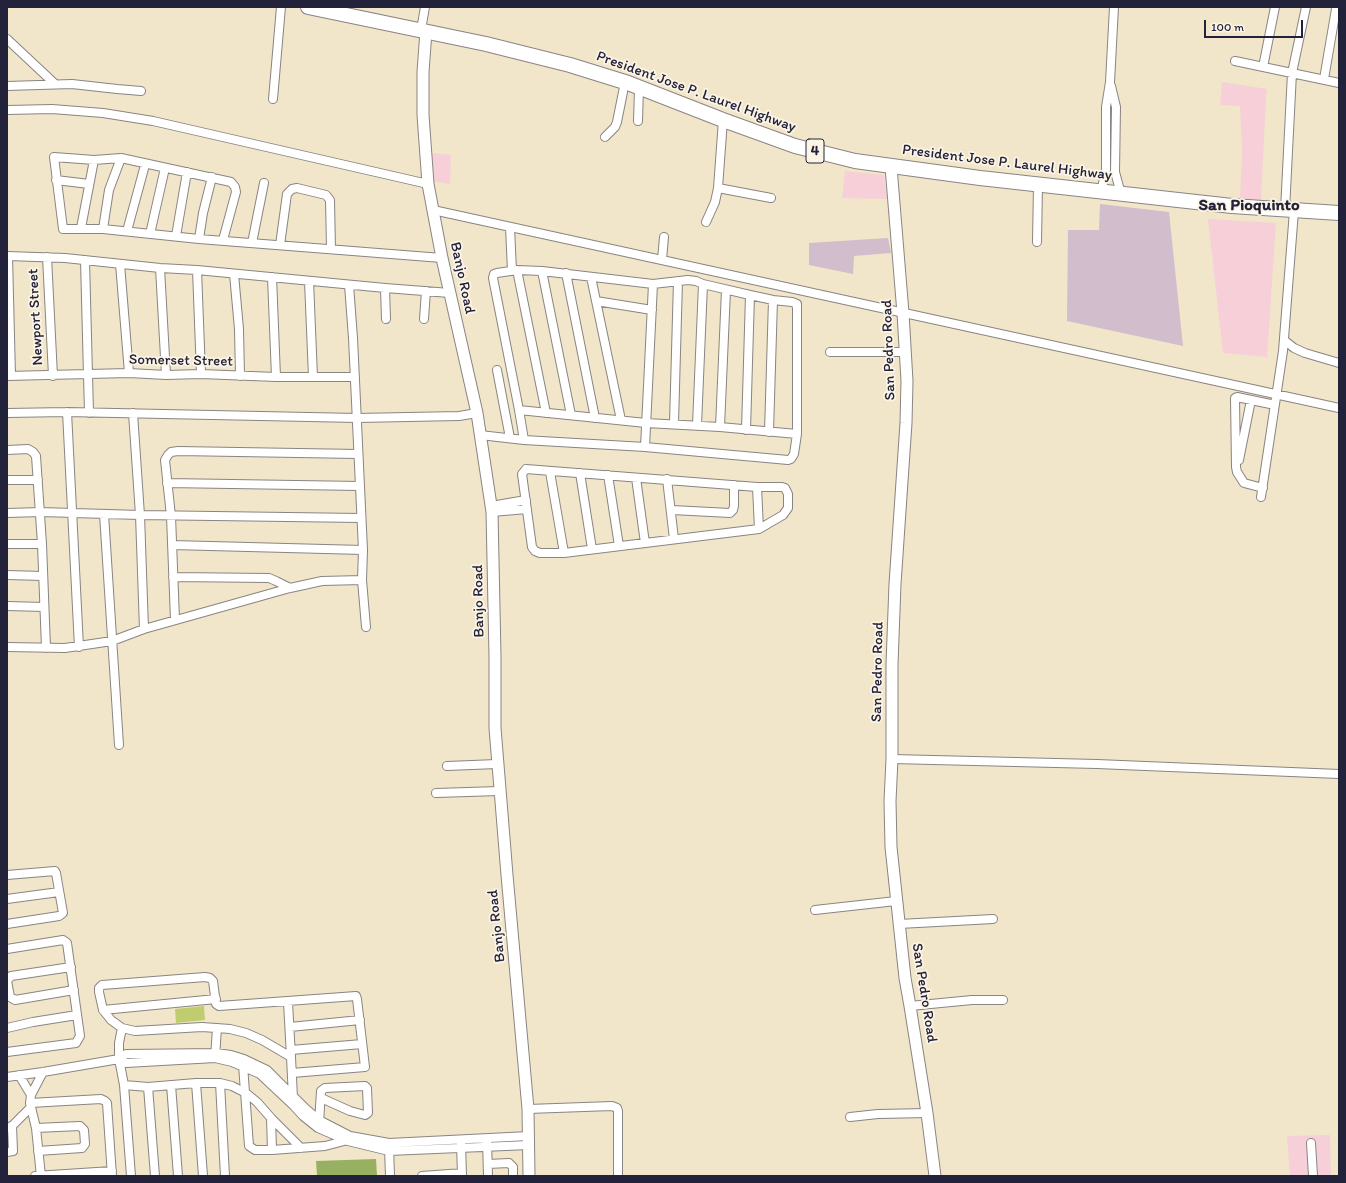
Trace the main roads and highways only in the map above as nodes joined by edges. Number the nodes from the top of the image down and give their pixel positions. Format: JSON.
{"nodes":[{"id":1,"x":308,"y":7,"type":"edge"},
{"id":2,"x":1339,"y":213,"type":"edge"}],
"edges":[{"from":1,"to":2,"type":"highway","name":"President Jose P. Laurel Highway","number":"4"}]}
